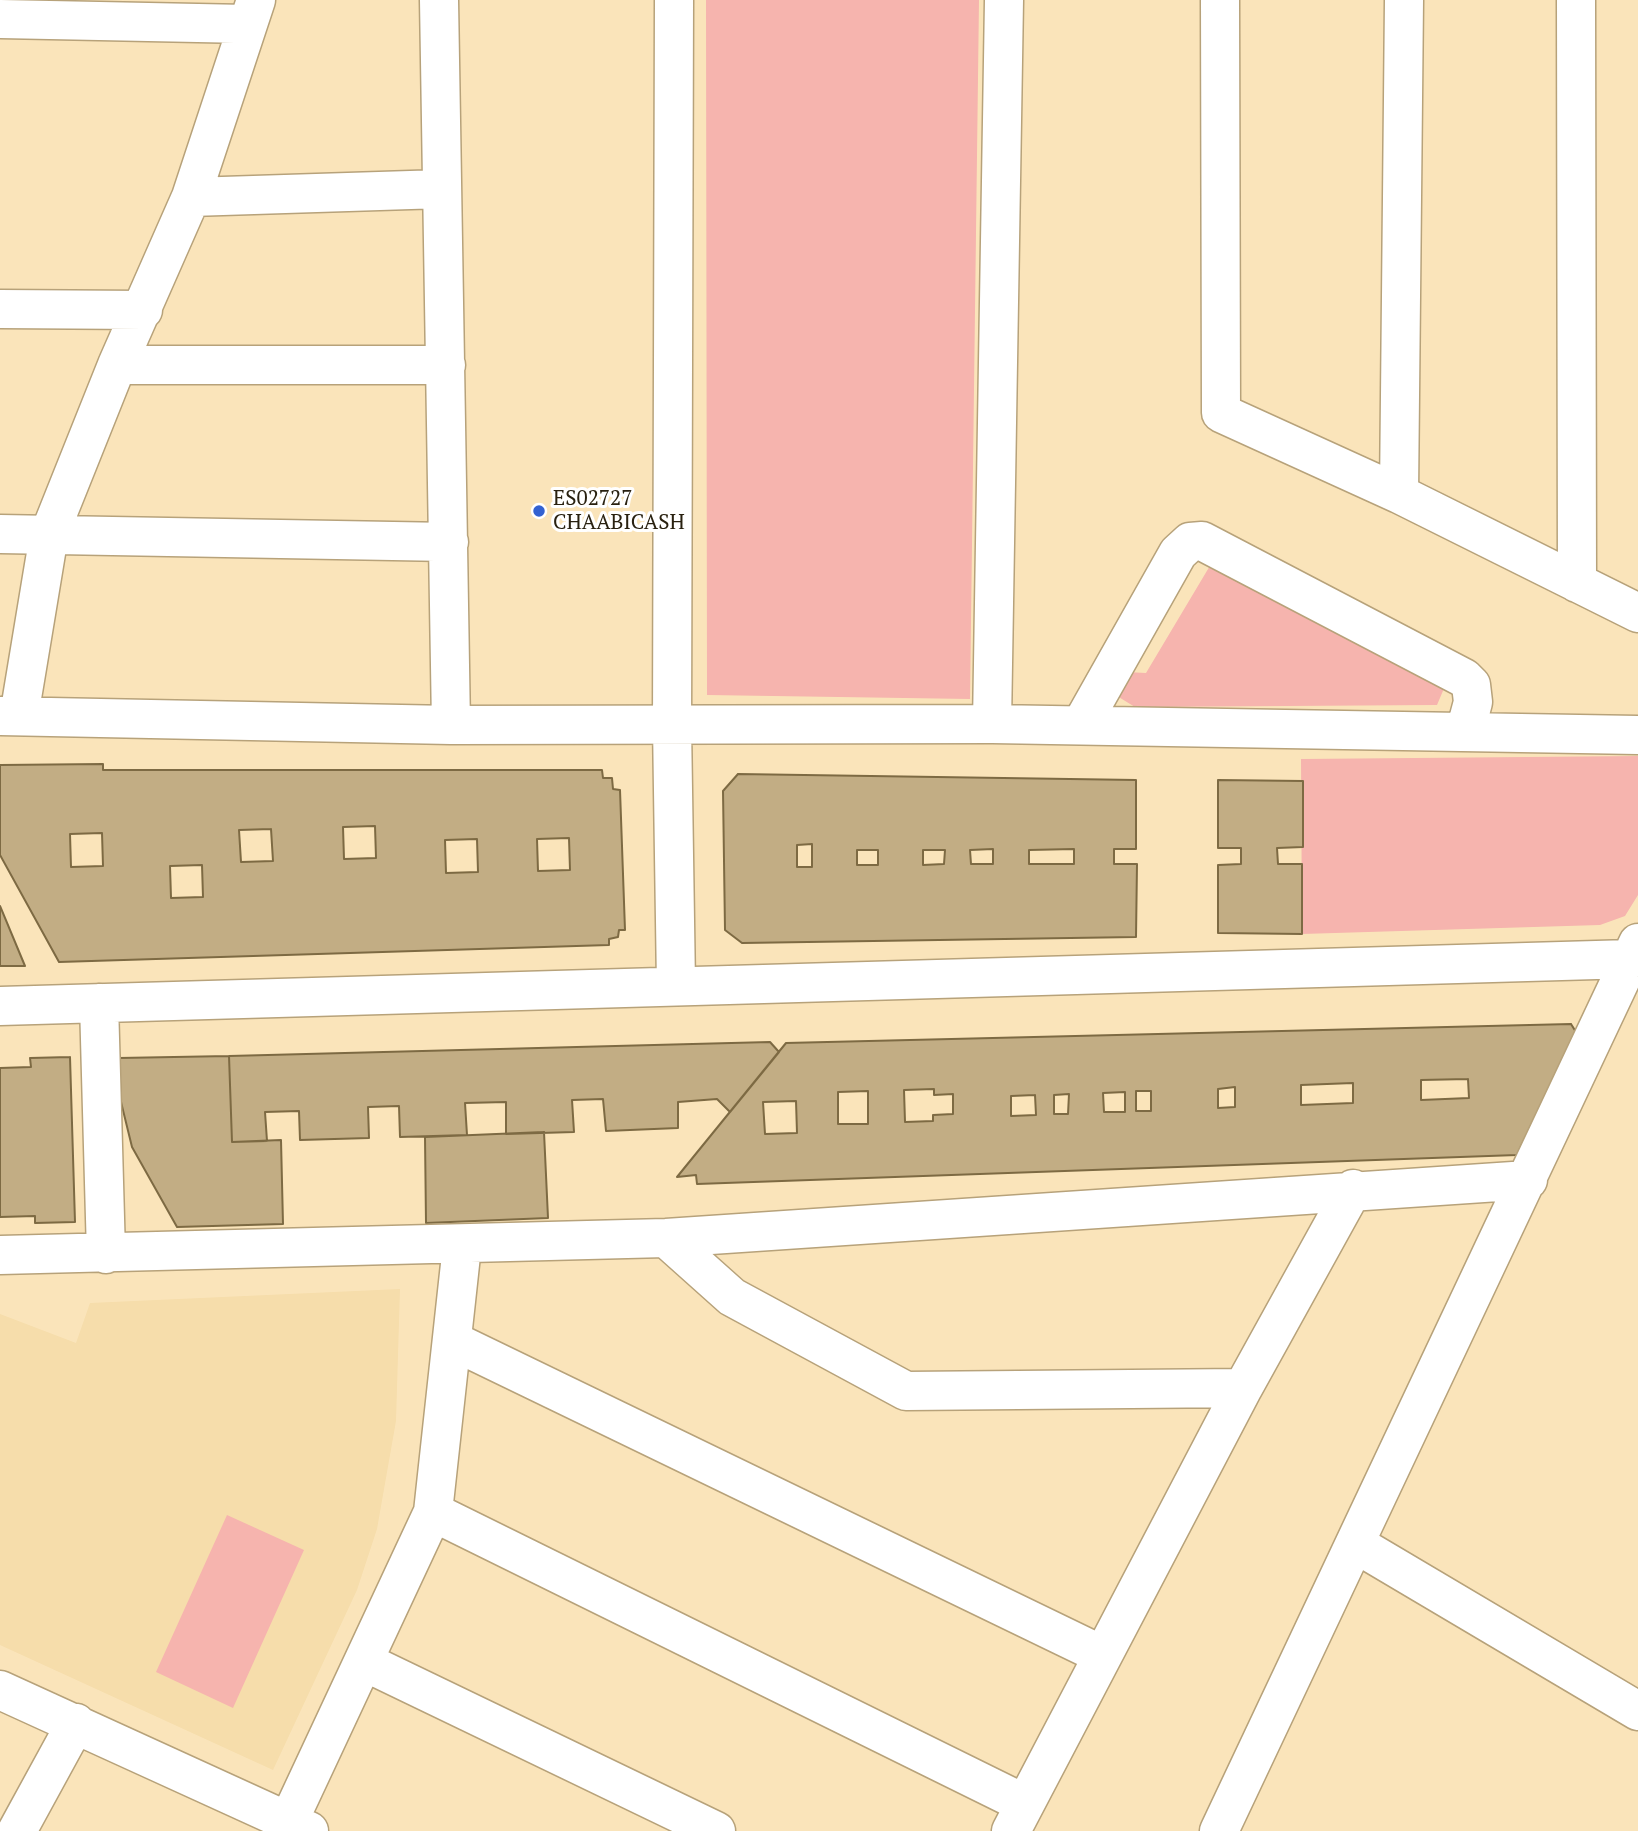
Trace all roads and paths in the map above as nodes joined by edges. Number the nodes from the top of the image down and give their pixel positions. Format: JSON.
{"nodes":[{"id":1,"x":439,"y":0,"type":"edge"},
{"id":2,"x":674,"y":0,"type":"edge"},
{"id":3,"x":1004,"y":0,"type":"edge"},
{"id":4,"x":1220,"y":0,"type":"edge"},
{"id":5,"x":1404,"y":0,"type":"edge"},
{"id":6,"x":1576,"y":0,"type":"edge"},
{"id":7,"x":251,"y":12,"type":"edge"},
{"id":8,"x":0,"y":19,"type":"edge"},
{"id":9,"x":442,"y":189,"type":"junction"},
{"id":10,"x":191,"y":197,"type":"junction"},
{"id":11,"x":0,"y":309,"type":"edge"},
{"id":12,"x":143,"y":310,"type":"junction"},
{"id":13,"x":117,"y":365,"type":"junction"},
{"id":14,"x":446,"y":365,"type":"junction"},
{"id":15,"x":1399,"y":494,"type":"junction"},
{"id":16,"x":0,"y":534,"type":"edge"},
{"id":17,"x":49,"y":535,"type":"junction"},
{"id":18,"x":449,"y":542,"type":"junction"},
{"id":19,"x":1577,"y":583,"type":"junction"},
{"id":20,"x":1638,"y":613,"type":"edge"},
{"id":21,"x":9,"y":716,"type":"edge"},
{"id":22,"x":451,"y":724,"type":"junction"},
{"id":23,"x":672,"y":724,"type":"junction"},
{"id":24,"x":992,"y":724,"type":"junction"},
{"id":25,"x":1081,"y":725,"type":"junction"},
{"id":26,"x":1465,"y":732,"type":"junction"},
{"id":27,"x":1638,"y":735,"type":"edge"},
{"id":28,"x":1635,"y":951,"type":"edge"},
{"id":29,"x":676,"y":986,"type":"junction"},
{"id":30,"x":99,"y":1003,"type":"junction"},
{"id":31,"x":0,"y":1006,"type":"edge"},
{"id":32,"x":1528,"y":1180,"type":"junction"},
{"id":33,"x":1353,"y":1189,"type":"junction"},
{"id":34,"x":666,"y":1238,"type":"junction"},
{"id":35,"x":462,"y":1245,"type":"junction"},
{"id":36,"x":106,"y":1254,"type":"junction"},
{"id":37,"x":0,"y":1255,"type":"edge"},
{"id":38,"x":453,"y":1341,"type":"junction"},
{"id":39,"x":1242,"y":1388,"type":"junction"},
{"id":40,"x":433,"y":1512,"type":"junction"},
{"id":41,"x":1356,"y":1544,"type":"junction"},
{"id":42,"x":1102,"y":1655,"type":"junction"},
{"id":43,"x":365,"y":1662,"type":"junction"},
{"id":44,"x":0,"y":1690,"type":"edge"},
{"id":45,"x":1638,"y":1711,"type":"edge"},
{"id":46,"x":76,"y":1723,"type":"junction"},
{"id":47,"x":1018,"y":1817,"type":"edge"},
{"id":48,"x":294,"y":1828,"type":"edge"},
{"id":49,"x":17,"y":1831,"type":"edge"},
{"id":50,"x":716,"y":1831,"type":"edge"},
{"id":51,"x":1219,"y":1831,"type":"edge"}],
"edges":[{"from":1,"to":9,"type":"street"},
{"from":2,"to":23,"type":"street"},
{"from":3,"to":24,"type":"street"},
{"from":4,"to":15,"type":"street"},
{"from":5,"to":15,"type":"street"},
{"from":6,"to":19,"type":"street"},
{"from":7,"to":8,"type":"street"},
{"from":7,"to":10,"type":"street"},
{"from":9,"to":10,"type":"street"},
{"from":9,"to":14,"type":"street"},
{"from":10,"to":12,"type":"street"},
{"from":11,"to":12,"type":"street"},
{"from":12,"to":13,"type":"street"},
{"from":13,"to":14,"type":"street"},
{"from":13,"to":17,"type":"street"},
{"from":14,"to":18,"type":"street"},
{"from":15,"to":19,"type":"street"},
{"from":16,"to":17,"type":"street"},
{"from":17,"to":18,"type":"street"},
{"from":17,"to":21,"type":"street"},
{"from":18,"to":22,"type":"street"},
{"from":19,"to":20,"type":"street"},
{"from":21,"to":22,"type":"street"},
{"from":22,"to":23,"type":"street"},
{"from":23,"to":24,"type":"street"},
{"from":23,"to":29,"type":"street"},
{"from":24,"to":25,"type":"street"},
{"from":25,"to":26,"type":"street"},
{"from":25,"to":26,"type":"street"},
{"from":26,"to":27,"type":"street"},
{"from":28,"to":29,"type":"street"},
{"from":28,"to":32,"type":"street"},
{"from":29,"to":30,"type":"street"},
{"from":30,"to":31,"type":"street"},
{"from":30,"to":36,"type":"street"},
{"from":32,"to":33,"type":"street"},
{"from":32,"to":41,"type":"street"},
{"from":33,"to":34,"type":"street"},
{"from":33,"to":39,"type":"street"},
{"from":34,"to":35,"type":"street"},
{"from":34,"to":39,"type":"street"},
{"from":35,"to":36,"type":"street"},
{"from":35,"to":38,"type":"street"},
{"from":36,"to":37,"type":"street"},
{"from":38,"to":40,"type":"street"},
{"from":38,"to":42,"type":"street"},
{"from":39,"to":42,"type":"street"},
{"from":40,"to":43,"type":"street"},
{"from":40,"to":47,"type":"street"},
{"from":41,"to":45,"type":"street"},
{"from":41,"to":51,"type":"street"},
{"from":42,"to":47,"type":"street"},
{"from":43,"to":48,"type":"street"},
{"from":43,"to":50,"type":"street"},
{"from":44,"to":46,"type":"street"},
{"from":46,"to":48,"type":"street"},
{"from":46,"to":49,"type":"street"}]}
